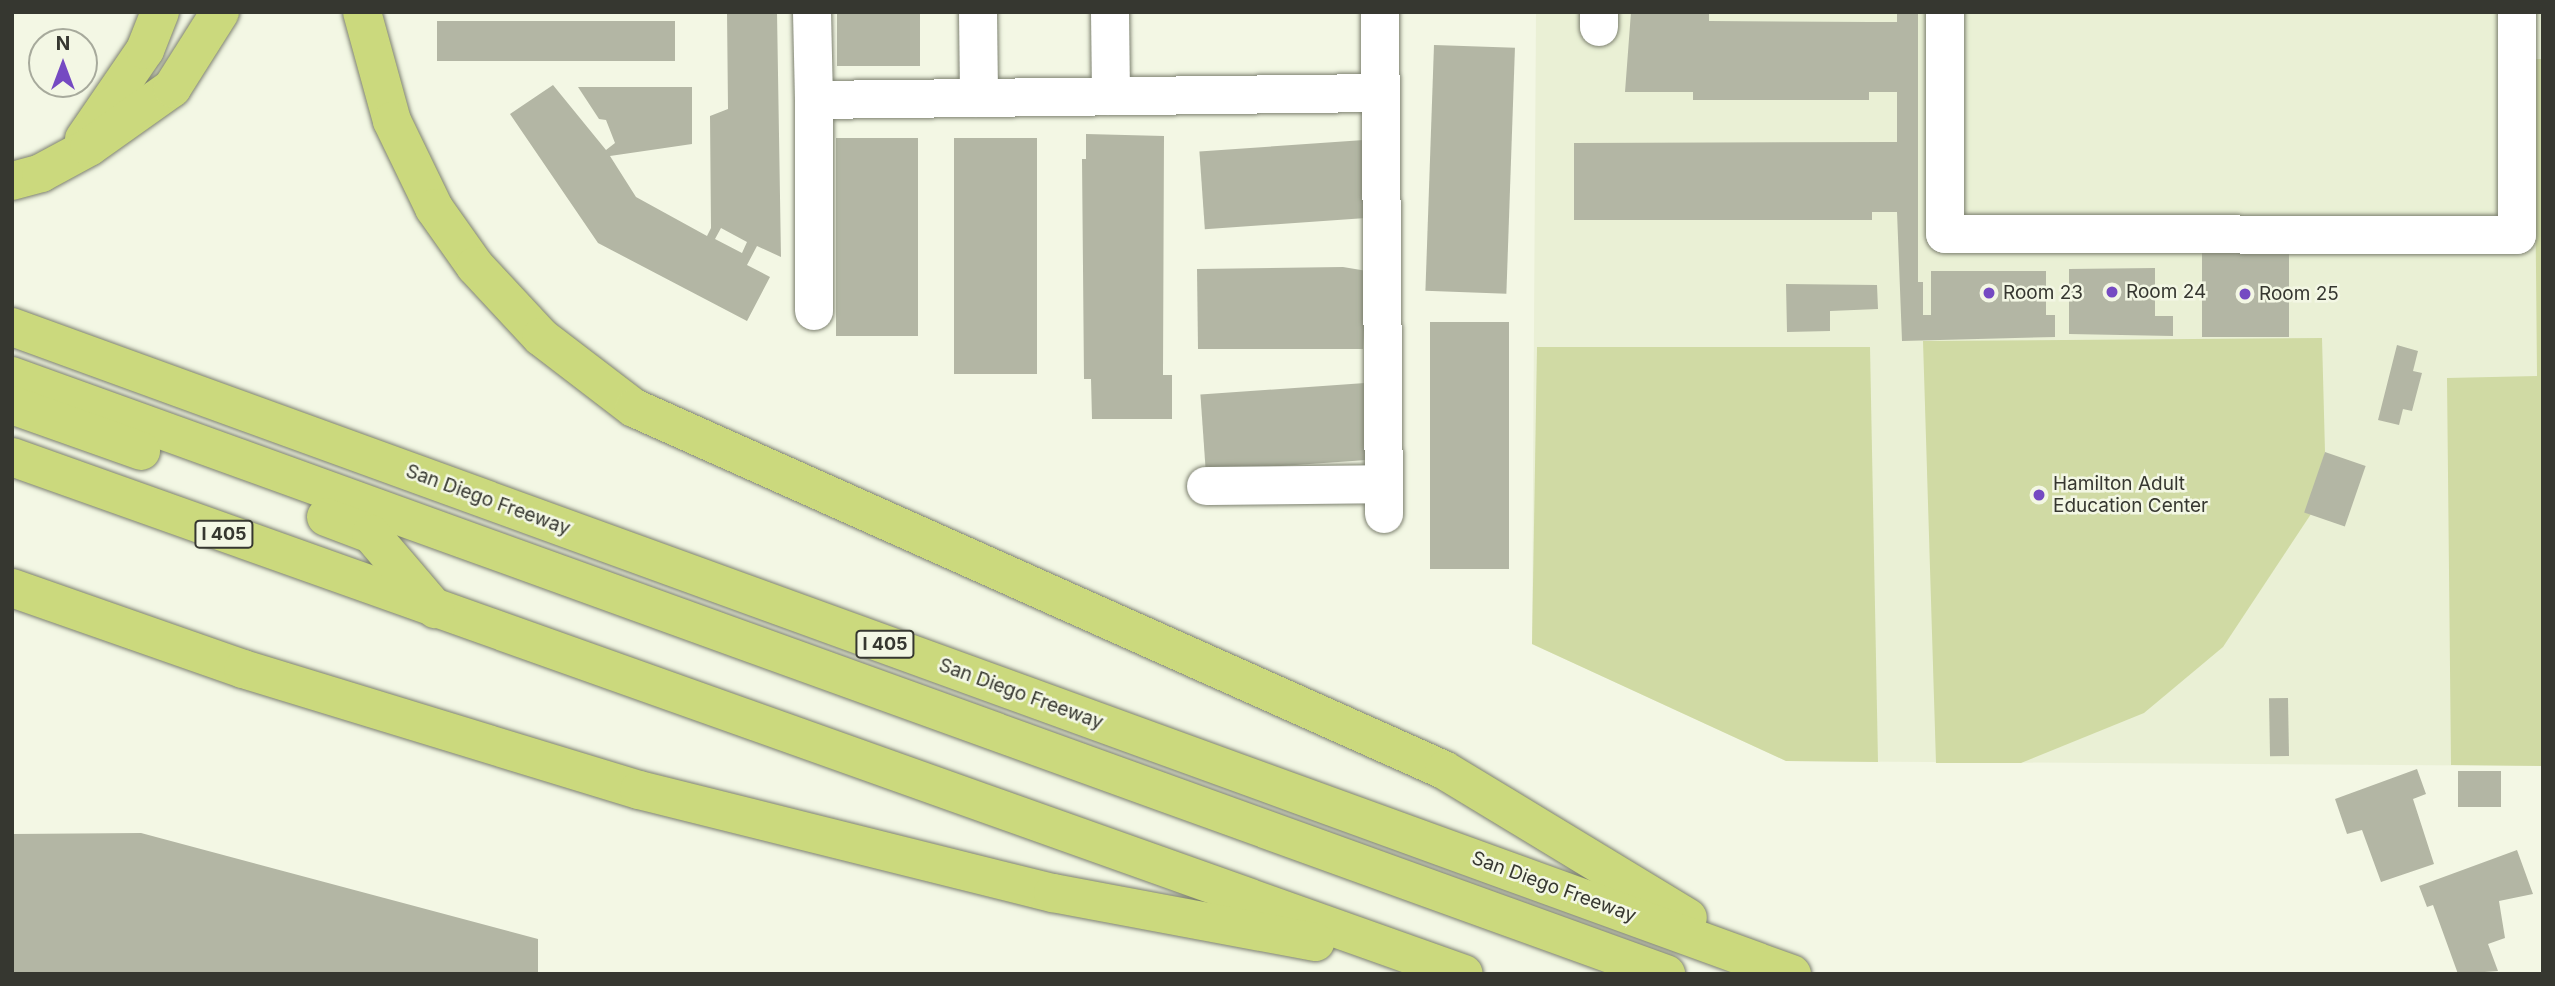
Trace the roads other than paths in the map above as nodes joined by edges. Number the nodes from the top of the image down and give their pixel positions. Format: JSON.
{"nodes":[{"id":1,"x":160,"y":12,"type":"edge"},
{"id":2,"x":220,"y":12,"type":"edge"},
{"id":3,"x":362,"y":12,"type":"edge"},
{"id":4,"x":812,"y":12,"type":"edge"},
{"id":5,"x":978,"y":12,"type":"edge"},
{"id":6,"x":1110,"y":12,"type":"edge"},
{"id":7,"x":1380,"y":12,"type":"edge"},
{"id":8,"x":1945,"y":12,"type":"edge"},
{"id":9,"x":2517,"y":12,"type":"edge"},
{"id":10,"x":1381,"y":93,"type":"junction"},
{"id":11,"x":1111,"y":96,"type":"junction"},
{"id":12,"x":979,"y":98,"type":"junction"},
{"id":13,"x":814,"y":100,"type":"junction"},
{"id":14,"x":74,"y":155,"type":"junction"},
{"id":15,"x":12,"y":181,"type":"edge"},
{"id":16,"x":814,"y":311,"type":"dead end"},
{"id":17,"x":12,"y":327,"type":"edge"},
{"id":18,"x":12,"y":376,"type":"edge"},
{"id":19,"x":12,"y":405,"type":"edge"},
{"id":20,"x":12,"y":457,"type":"edge"},
{"id":21,"x":1206,"y":486,"type":"dead end"},
{"id":22,"x":12,"y":588,"type":"edge"},
{"id":23,"x":436,"y":610,"type":"junction"},
{"id":24,"x":1775,"y":968,"type":"edge"},
{"id":25,"x":1454,"y":970,"type":"edge"},
{"id":26,"x":1666,"y":974,"type":"edge"}],
"edges":[{"from":1,"to":14,"type":"highway"},
{"from":2,"to":14,"type":"highway"},
{"from":3,"to":24,"type":"highway"},
{"from":4,"to":13,"type":"street"},
{"from":5,"to":12,"type":"street"},
{"from":6,"to":11,"type":"street"},
{"from":7,"to":10,"type":"street"},
{"from":8,"to":9,"type":"street"},
{"from":10,"to":11,"type":"street"},
{"from":10,"to":21,"type":"street"},
{"from":11,"to":12,"type":"street"},
{"from":12,"to":13,"type":"street"},
{"from":13,"to":16,"type":"street"},
{"from":14,"to":15,"type":"highway"},
{"from":17,"to":24,"type":"highway","name":"San Diego Freeway","number":"I 405"},
{"from":18,"to":26,"type":"highway"},
{"from":19,"to":23,"type":"highway"},
{"from":20,"to":23,"type":"highway","number":"I 405"},
{"from":22,"to":25,"type":"highway"},
{"from":23,"to":25,"type":"highway","number":"I 405"}]}
